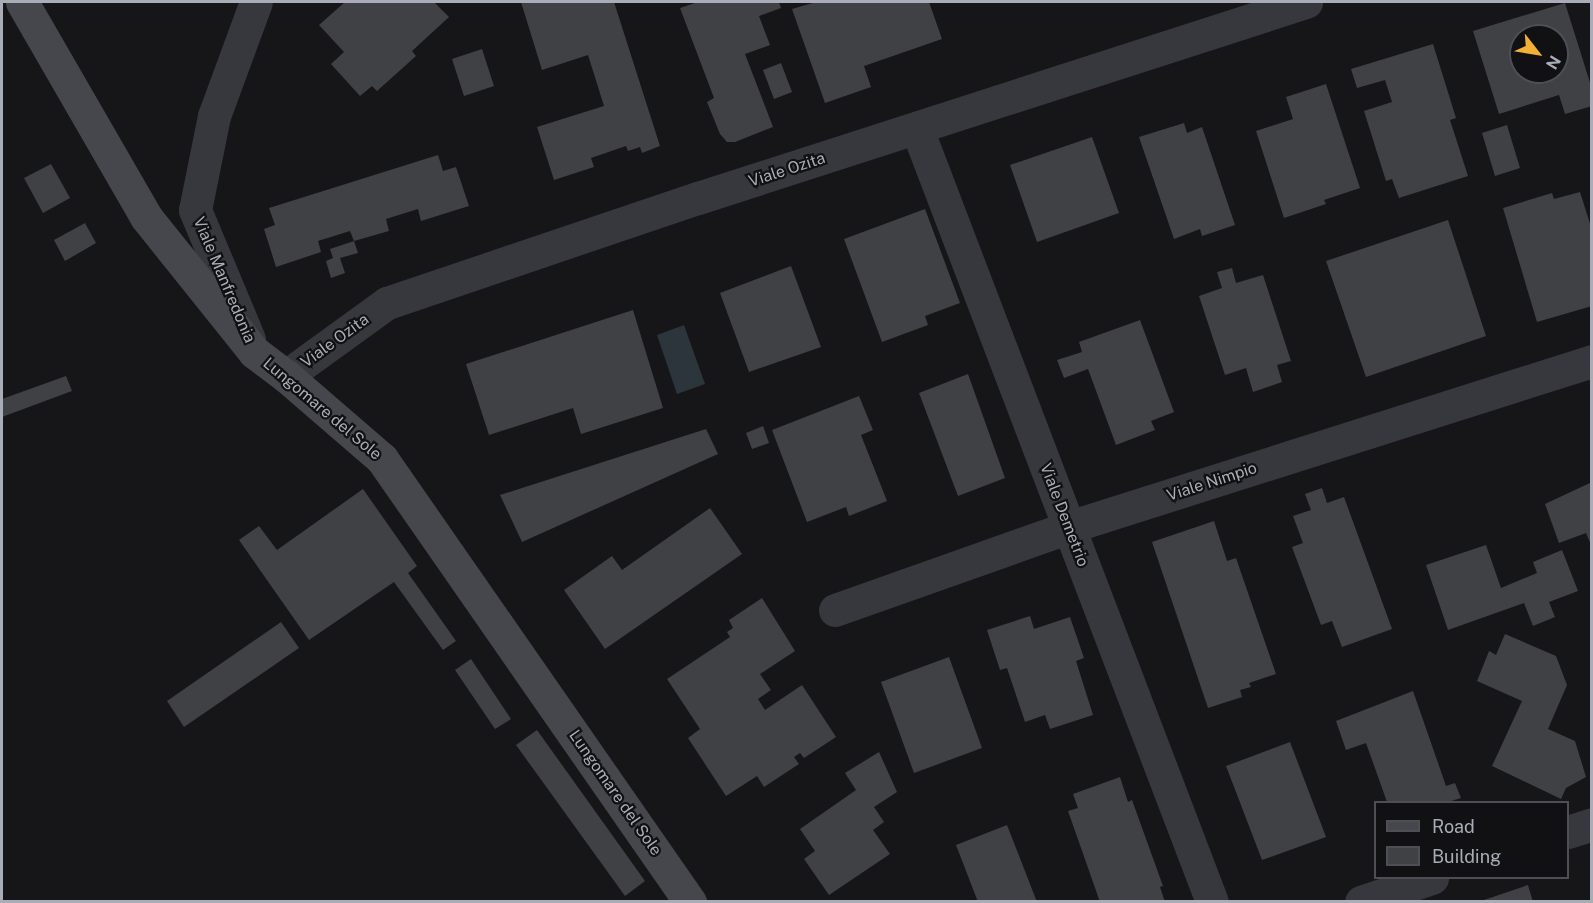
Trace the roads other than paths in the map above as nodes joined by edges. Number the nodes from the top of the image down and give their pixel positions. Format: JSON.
{"nodes":[{"id":1,"x":22,"y":2,"type":"edge"},
{"id":2,"x":256,"y":2,"type":"edge"},
{"id":3,"x":1306,"y":2,"type":"edge"},
{"id":4,"x":917,"y":129,"type":"junction"},
{"id":5,"x":254,"y":352,"type":"junction"},
{"id":6,"x":1592,"y":361,"type":"edge"},
{"id":7,"x":286,"y":376,"type":"junction"},
{"id":8,"x":1069,"y":527,"type":"junction"},
{"id":9,"x":835,"y":610,"type":"dead end"},
{"id":10,"x":1592,"y":824,"type":"edge"},
{"id":11,"x":1569,"y":832,"type":"edge"},
{"id":12,"x":1429,"y":879,"type":"edge"},
{"id":13,"x":690,"y":902,"type":"edge"},
{"id":14,"x":1212,"y":902,"type":"edge"},
{"id":15,"x":1361,"y":902,"type":"edge"}],
"edges":[{"from":1,"to":5,"type":"street","name":"Lungomare del Sole"},
{"from":2,"to":5,"type":"street","name":"Viale Manfredonia"},
{"from":3,"to":4,"type":"street","name":"Viale Ozita"},
{"from":4,"to":7,"type":"street","name":"Viale Ozita"},
{"from":4,"to":8,"type":"street","name":"Viale Demetrio"},
{"from":5,"to":7,"type":"street","name":"Lungomare del Sole"},
{"from":6,"to":8,"type":"street","name":"Viale Nimpio"},
{"from":7,"to":13,"type":"street","name":"Lungomare del Sole"},
{"from":8,"to":9,"type":"street","name":"Viale Nimpio"},
{"from":8,"to":14,"type":"street","name":"Viale Demetrio"},
{"from":10,"to":11,"type":"street"},
{"from":12,"to":15,"type":"street"}]}
